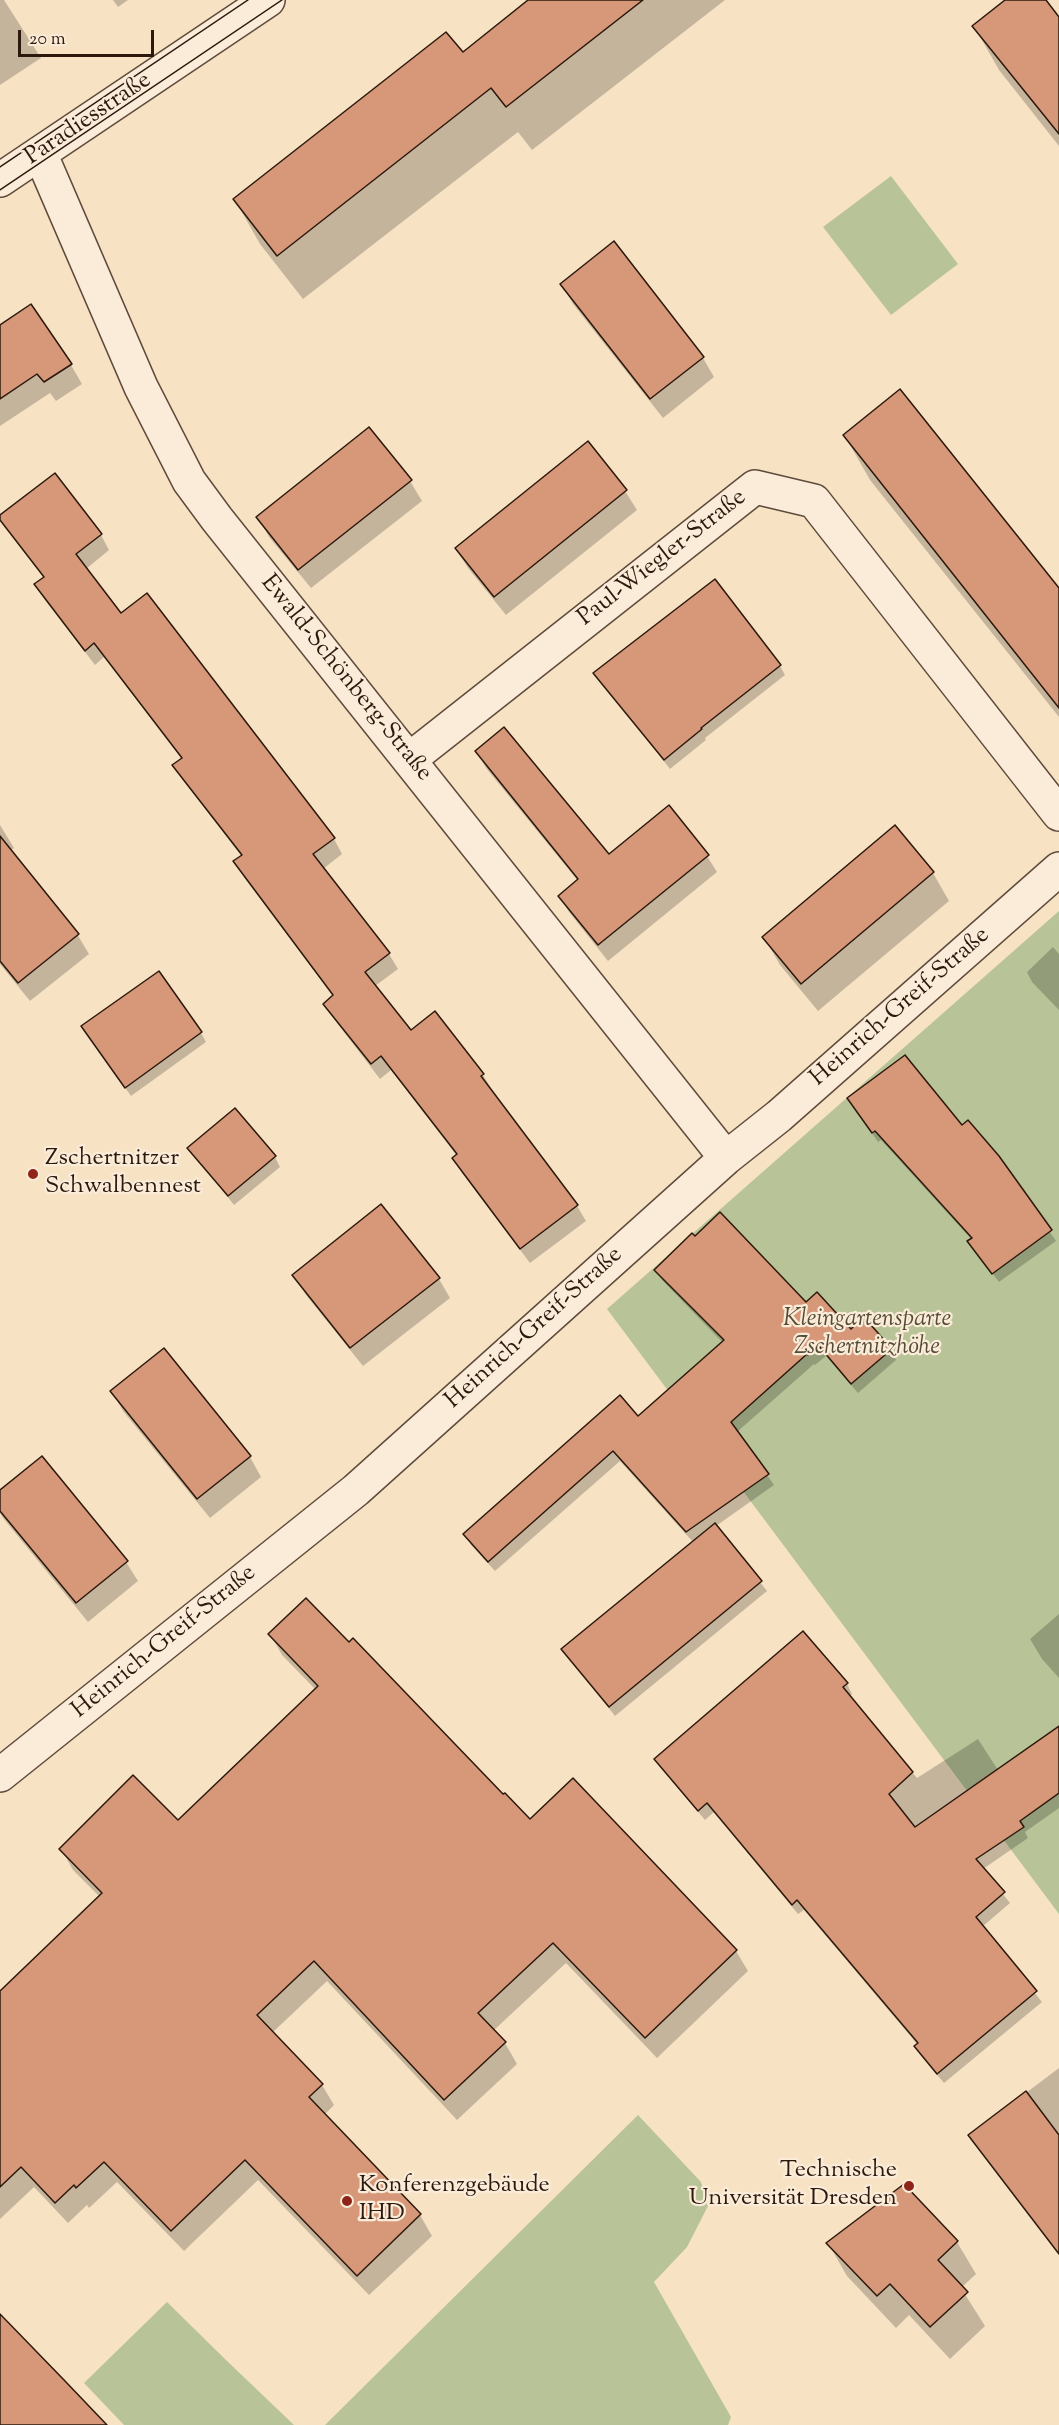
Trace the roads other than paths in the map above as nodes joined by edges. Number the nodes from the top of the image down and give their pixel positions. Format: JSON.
{"nodes":[{"id":1,"x":268,"y":0,"type":"edge"},
{"id":2,"x":40,"y":153,"type":"junction"},
{"id":3,"x":0,"y":180,"type":"edge"},
{"id":4,"x":410,"y":759,"type":"junction"},
{"id":5,"x":1059,"y":814,"type":"edge"},
{"id":6,"x":1059,"y":869,"type":"edge"},
{"id":7,"x":726,"y":1158,"type":"junction"},
{"id":8,"x":0,"y":1775,"type":"edge"}],
"edges":[{"from":1,"to":2,"type":"street","name":"Paradiesstraße"},
{"from":2,"to":3,"type":"street","name":"Paradiesstraße"},
{"from":2,"to":4,"type":"street","name":"Ewald-Schönberg-Straße"},
{"from":4,"to":5,"type":"street","name":"Paul-Wiegler-Straße"},
{"from":4,"to":7,"type":"street","name":"Ewald-Schönberg-Straße"},
{"from":6,"to":7,"type":"street","name":"Heinrich-Greif-Straße"},
{"from":7,"to":8,"type":"street","name":"Heinrich-Greif-Straße"}]}
